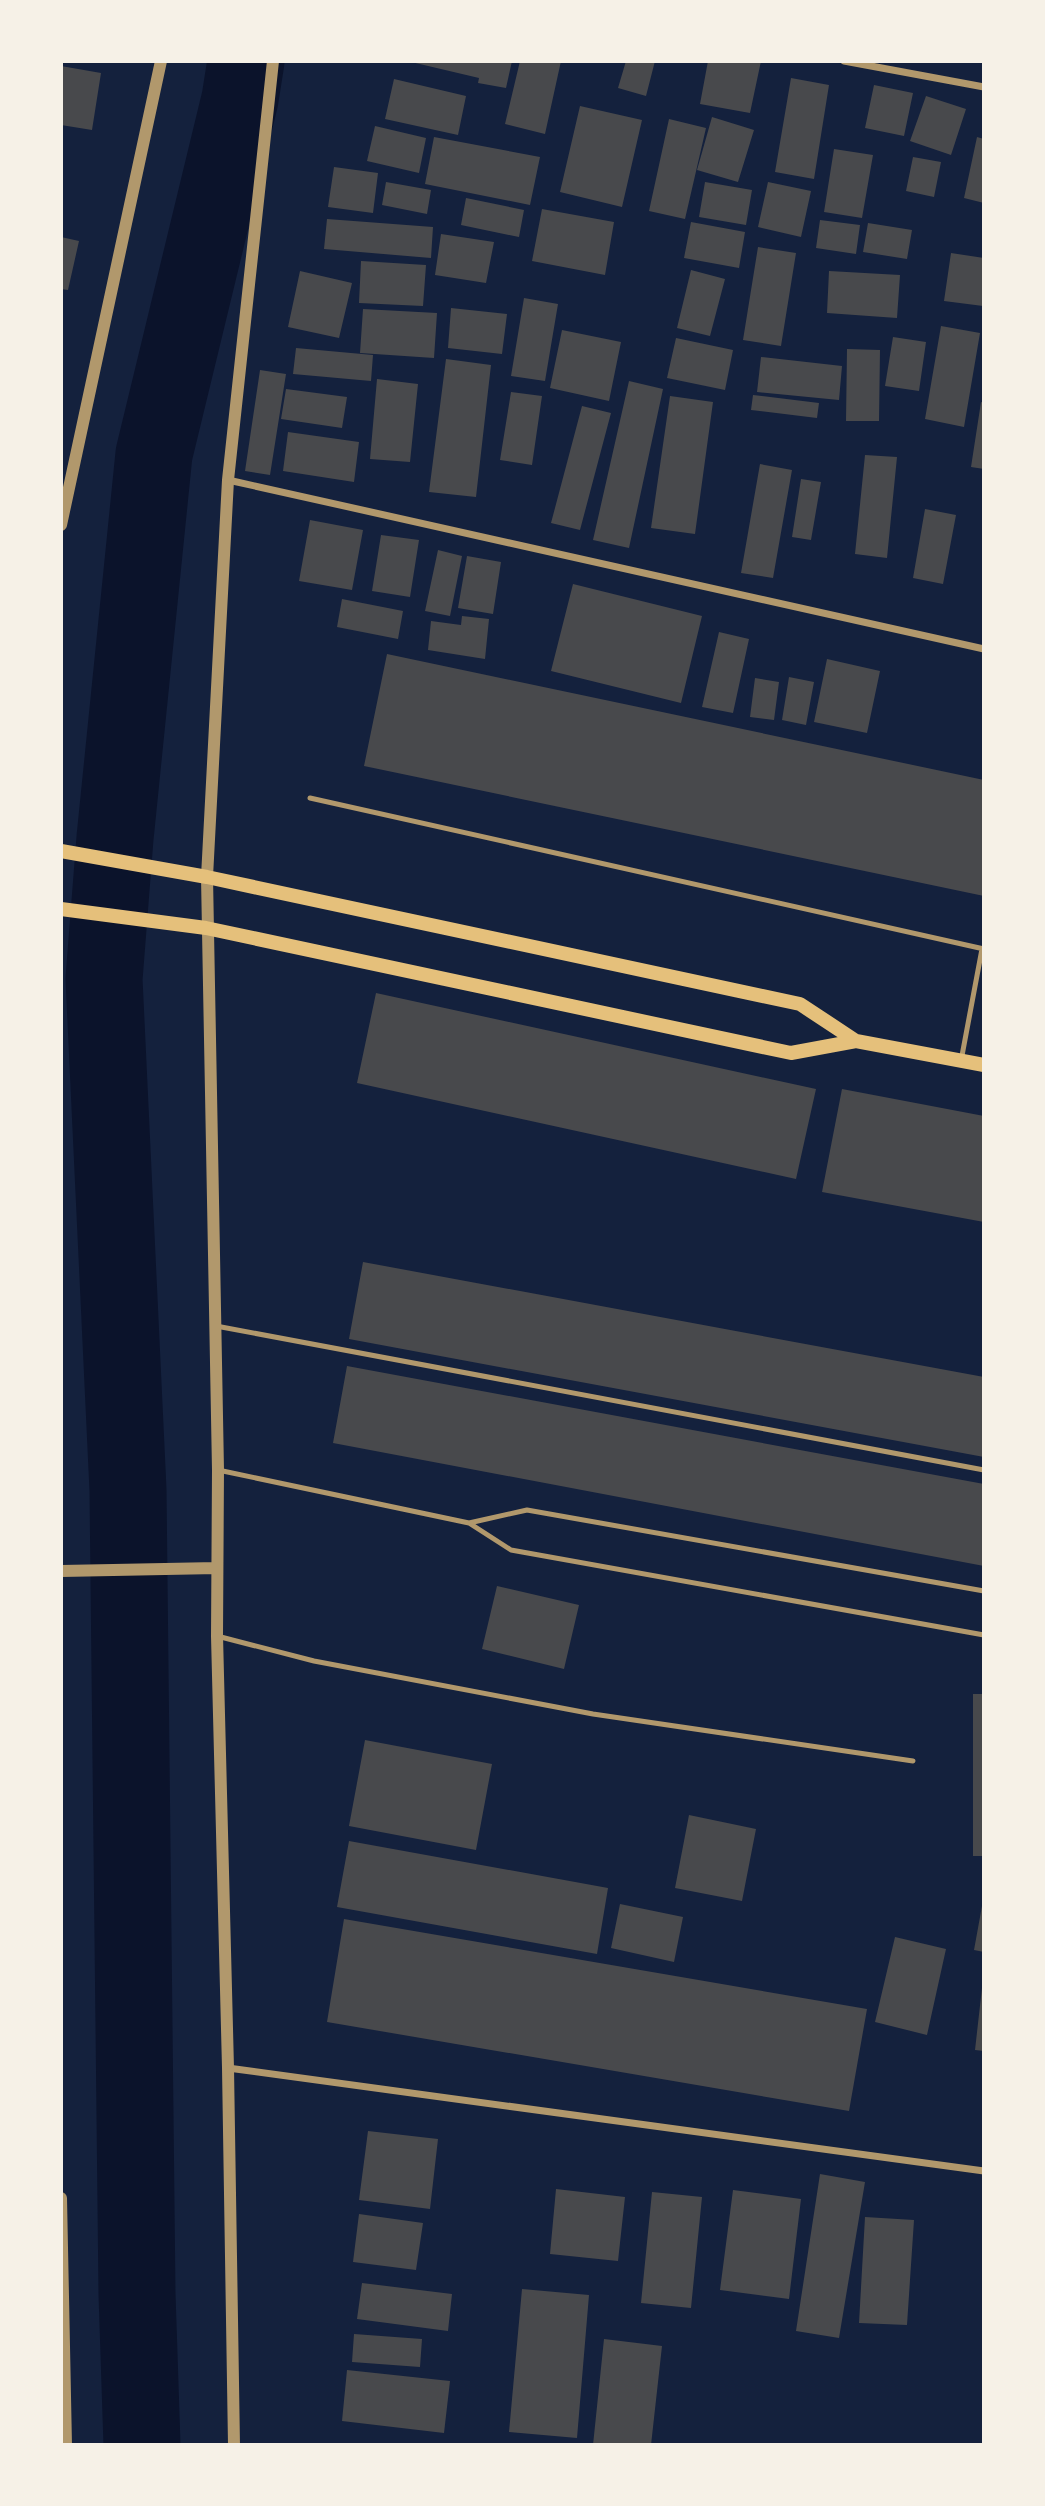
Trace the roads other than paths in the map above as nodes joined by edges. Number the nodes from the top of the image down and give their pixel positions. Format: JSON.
{"nodes":[{"id":1,"x":161,"y":61,"type":"edge"},
{"id":2,"x":273,"y":61,"type":"edge"},
{"id":3,"x":844,"y":61,"type":"edge"},
{"id":4,"x":984,"y":86,"type":"edge"},
{"id":5,"x":228,"y":480,"type":"junction"},
{"id":6,"x":61,"y":525,"type":"edge"},
{"id":7,"x":984,"y":649,"type":"edge"},
{"id":8,"x":310,"y":798,"type":"dead end"},
{"id":9,"x":68,"y":852,"type":"edge"},
{"id":10,"x":207,"y":877,"type":"junction"},
{"id":11,"x":65,"y":909,"type":"edge"},
{"id":12,"x":206,"y":928,"type":"junction"},
{"id":13,"x":983,"y":949,"type":"edge"},
{"id":14,"x":856,"y":1041,"type":"junction"},
{"id":15,"x":961,"y":1060,"type":"junction"},
{"id":16,"x":984,"y":1065,"type":"edge"},
{"id":17,"x":216,"y":1326,"type":"junction"},
{"id":18,"x":218,"y":1469,"type":"junction"},
{"id":19,"x":984,"y":1470,"type":"edge"},
{"id":20,"x":468,"y":1522,"type":"junction"},
{"id":21,"x":218,"y":1568,"type":"junction"},
{"id":22,"x":61,"y":1571,"type":"edge"},
{"id":23,"x":984,"y":1591,"type":"edge"},
{"id":24,"x":984,"y":1635,"type":"edge"},
{"id":25,"x":218,"y":1636,"type":"junction"},
{"id":26,"x":913,"y":1761,"type":"dead end"},
{"id":27,"x":228,"y":2068,"type":"junction"},
{"id":28,"x":984,"y":2171,"type":"edge"},
{"id":29,"x":61,"y":2198,"type":"edge"},
{"id":30,"x":66,"y":2445,"type":"edge"},
{"id":31,"x":234,"y":2445,"type":"edge"}],
"edges":[{"from":1,"to":6,"type":"street"},
{"from":2,"to":5,"type":"street"},
{"from":3,"to":4,"type":"street"},
{"from":5,"to":7,"type":"street"},
{"from":5,"to":10,"type":"street"},
{"from":8,"to":13,"type":"lane"},
{"from":9,"to":10,"type":"main road"},
{"from":10,"to":12,"type":"street"},
{"from":10,"to":14,"type":"main road"},
{"from":11,"to":12,"type":"main road"},
{"from":12,"to":14,"type":"main road"},
{"from":12,"to":17,"type":"street"},
{"from":13,"to":15,"type":"lane"},
{"from":14,"to":15,"type":"main road"},
{"from":15,"to":16,"type":"main road"},
{"from":17,"to":18,"type":"street"},
{"from":17,"to":19,"type":"lane"},
{"from":18,"to":20,"type":"lane"},
{"from":18,"to":21,"type":"street"},
{"from":20,"to":23,"type":"lane"},
{"from":20,"to":24,"type":"lane"},
{"from":21,"to":22,"type":"street"},
{"from":21,"to":25,"type":"street"},
{"from":25,"to":26,"type":"lane"},
{"from":25,"to":27,"type":"street"},
{"from":27,"to":28,"type":"street"},
{"from":27,"to":31,"type":"street"},
{"from":29,"to":30,"type":"street"}]}
